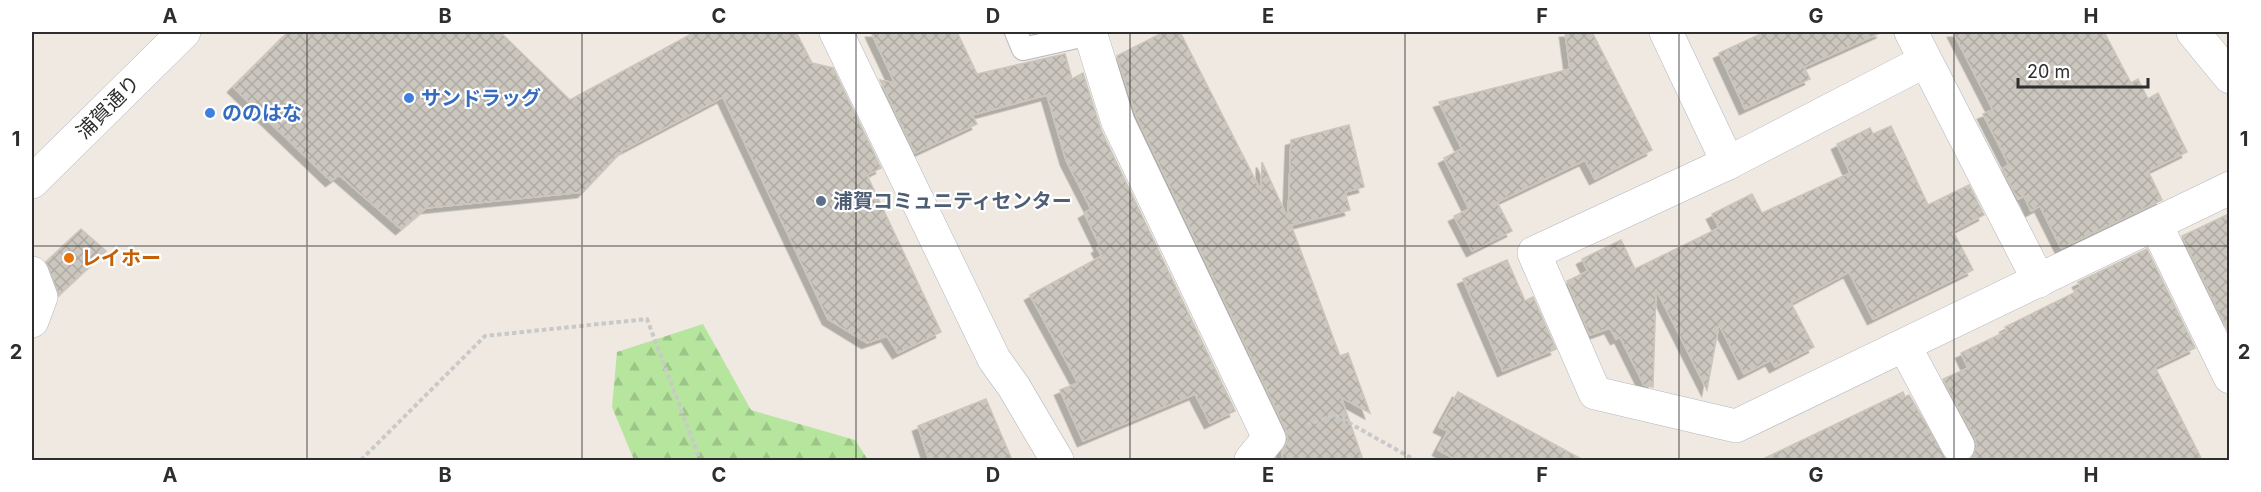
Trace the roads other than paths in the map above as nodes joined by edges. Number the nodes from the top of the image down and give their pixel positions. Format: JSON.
{"nodes":[{"id":1,"x":184,"y":32,"type":"edge"},
{"id":2,"x":836,"y":32,"type":"edge"},
{"id":3,"x":1016,"y":32,"type":"edge"},
{"id":4,"x":1666,"y":32,"type":"edge"},
{"id":5,"x":1911,"y":32,"type":"edge"},
{"id":6,"x":2193,"y":32,"type":"edge"},
{"id":7,"x":1090,"y":33,"type":"edge"},
{"id":8,"x":1925,"y":61,"type":"junction"},
{"id":9,"x":2229,"y":77,"type":"edge"},
{"id":10,"x":1728,"y":163,"type":"junction"},
{"id":11,"x":32,"y":182,"type":"edge"},
{"id":12,"x":2229,"y":188,"type":"edge"},
{"id":13,"x":2156,"y":225,"type":"junction"},
{"id":14,"x":32,"y":273,"type":"edge"},
{"id":15,"x":2039,"y":281,"type":"junction"},
{"id":16,"x":32,"y":321,"type":"edge"},
{"id":17,"x":1905,"y":346,"type":"junction"},
{"id":18,"x":2229,"y":377,"type":"edge"},
{"id":19,"x":1958,"y":446,"type":"dead end"},
{"id":20,"x":1260,"y":449,"type":"edge"},
{"id":21,"x":1057,"y":460,"type":"edge"}],
"edges":[{"from":1,"to":11,"type":"street","name":"浦賀通り"},
{"from":2,"to":21,"type":"street"},
{"from":3,"to":7,"type":"lane"},
{"from":4,"to":10,"type":"street"},
{"from":5,"to":8,"type":"street"},
{"from":6,"to":9,"type":"street"},
{"from":7,"to":20,"type":"street"},
{"from":8,"to":10,"type":"street"},
{"from":8,"to":15,"type":"street"},
{"from":10,"to":17,"type":"street"},
{"from":12,"to":13,"type":"street"},
{"from":13,"to":15,"type":"street"},
{"from":13,"to":18,"type":"street"},
{"from":14,"to":16,"type":"street"},
{"from":15,"to":17,"type":"street"},
{"from":17,"to":19,"type":"street"}]}
